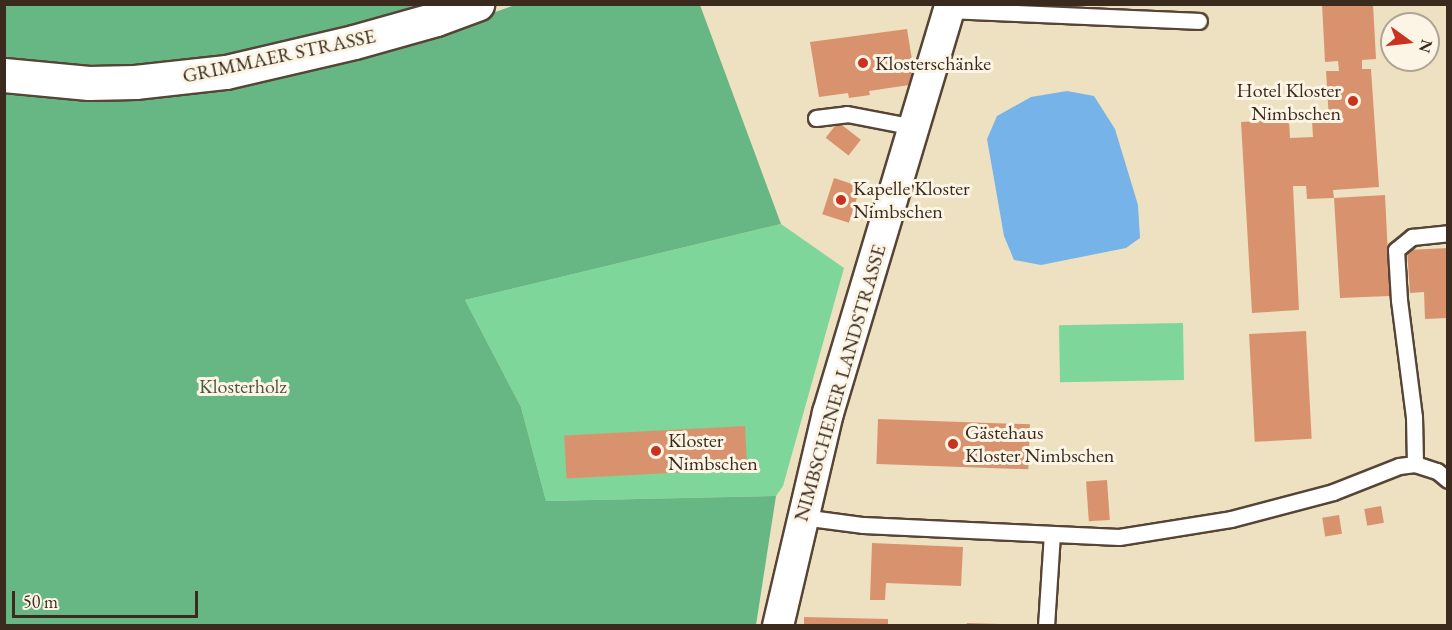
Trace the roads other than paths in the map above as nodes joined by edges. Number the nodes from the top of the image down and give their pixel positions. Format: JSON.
{"nodes":[{"id":1,"x":477,"y":4,"type":"edge"},
{"id":2,"x":950,"y":7,"type":"edge"},
{"id":3,"x":1199,"y":21,"type":"dead end"},
{"id":4,"x":4,"y":75,"type":"edge"},
{"id":5,"x":816,"y":118,"type":"dead end"},
{"id":6,"x":914,"y":127,"type":"junction"},
{"id":7,"x":1448,"y":233,"type":"edge"},
{"id":8,"x":1415,"y":464,"type":"junction"},
{"id":9,"x":1448,"y":480,"type":"edge"},
{"id":10,"x":802,"y":517,"type":"junction"},
{"id":11,"x":1052,"y":534,"type":"junction"},
{"id":12,"x":778,"y":626,"type":"edge"},
{"id":13,"x":1046,"y":626,"type":"edge"}],
"edges":[{"from":1,"to":4,"type":"main road","name":"GRIMMAER STRASSE"},
{"from":2,"to":3,"type":"lane"},
{"from":2,"to":6,"type":"street","name":"NIMBSCHENER LANDSTRASSE"},
{"from":5,"to":6,"type":"lane"},
{"from":6,"to":10,"type":"street","name":"NIMBSCHENER LANDSTRASSE"},
{"from":7,"to":8,"type":"lane"},
{"from":8,"to":9,"type":"lane"},
{"from":8,"to":11,"type":"lane"},
{"from":10,"to":11,"type":"lane"},
{"from":10,"to":12,"type":"street","name":"NIMBSCHENER LANDSTRASSE"},
{"from":11,"to":13,"type":"lane"}]}
